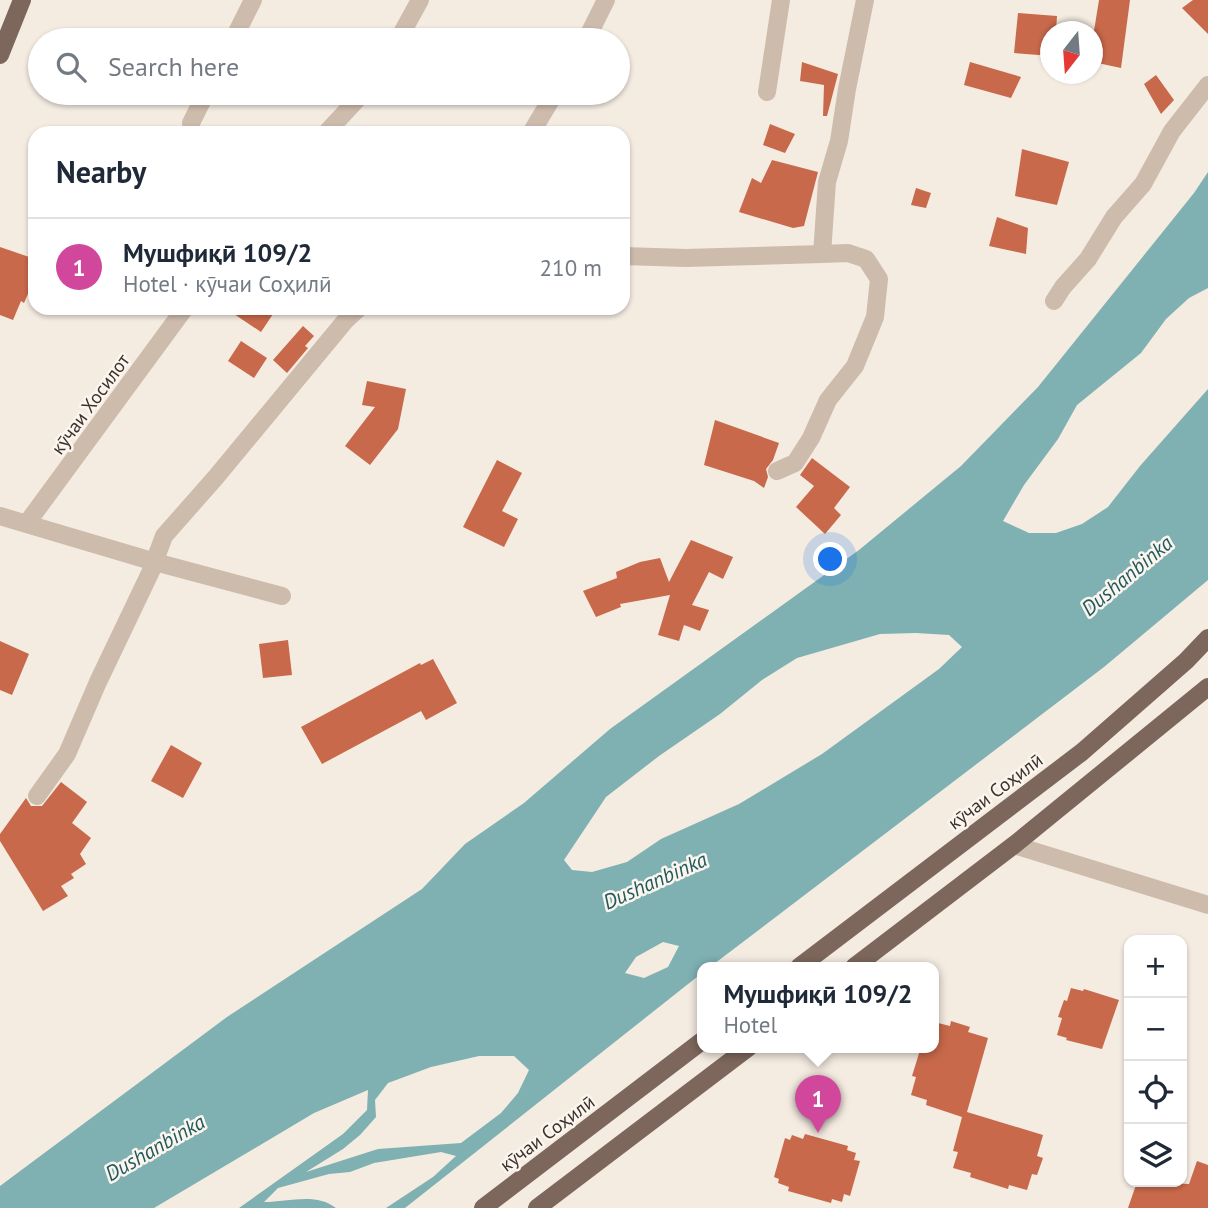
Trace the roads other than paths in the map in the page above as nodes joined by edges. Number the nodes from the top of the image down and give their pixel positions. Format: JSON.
{"nodes":[{"id":1,"x":22,"y":0,"type":"edge"},
{"id":2,"x":253,"y":0,"type":"edge"},
{"id":3,"x":420,"y":0,"type":"edge"},
{"id":4,"x":606,"y":0,"type":"edge"},
{"id":5,"x":781,"y":0,"type":"edge"},
{"id":6,"x":865,"y":0,"type":"edge"},
{"id":7,"x":239,"y":28,"type":"edge"},
{"id":8,"x":405,"y":28,"type":"edge"},
{"id":9,"x":592,"y":28,"type":"edge"},
{"id":10,"x":0,"y":55,"type":"edge"},
{"id":11,"x":1208,"y":85,"type":"edge"},
{"id":12,"x":766,"y":92,"type":"dead end"},
{"id":13,"x":200,"y":105,"type":"edge"},
{"id":14,"x":352,"y":105,"type":"edge"},
{"id":15,"x":548,"y":105,"type":"edge"},
{"id":16,"x":191,"y":123,"type":"dead end"},
{"id":17,"x":332,"y":126,"type":"edge"},
{"id":18,"x":535,"y":126,"type":"edge"},
{"id":19,"x":821,"y":254,"type":"junction"},
{"id":20,"x":630,"y":256,"type":"edge"},
{"id":21,"x":1054,"y":302,"type":"dead end"},
{"id":22,"x":181,"y":315,"type":"edge"},
{"id":23,"x":351,"y":315,"type":"edge"},
{"id":24,"x":777,"y":471,"type":"dead end"},
{"id":25,"x":0,"y":516,"type":"edge"},
{"id":26,"x":27,"y":523,"type":"junction"},
{"id":27,"x":155,"y":562,"type":"junction"},
{"id":28,"x":282,"y":596,"type":"dead end"},
{"id":29,"x":1208,"y":638,"type":"edge"},
{"id":30,"x":1208,"y":687,"type":"edge"},
{"id":31,"x":37,"y":796,"type":"dead end"},
{"id":32,"x":1014,"y":845,"type":"junction"},
{"id":33,"x":1208,"y":905,"type":"edge"},
{"id":34,"x":806,"y":962,"type":"edge"},
{"id":35,"x":861,"y":962,"type":"edge"},
{"id":36,"x":697,"y":1045,"type":"edge"},
{"id":37,"x":741,"y":1053,"type":"edge"},
{"id":38,"x":483,"y":1208,"type":"edge"},
{"id":39,"x":537,"y":1208,"type":"edge"}],
"edges":[{"from":1,"to":10,"type":"main road"},
{"from":2,"to":7,"type":"street"},
{"from":3,"to":8,"type":"street"},
{"from":4,"to":9,"type":"street"},
{"from":5,"to":12,"type":"street"},
{"from":6,"to":19,"type":"street"},
{"from":11,"to":21,"type":"street"},
{"from":13,"to":16,"type":"street"},
{"from":14,"to":17,"type":"street"},
{"from":15,"to":18,"type":"street"},
{"from":19,"to":20,"type":"street"},
{"from":19,"to":24,"type":"street"},
{"from":22,"to":26,"type":"street","name":"кӯчаи Хосилот"},
{"from":23,"to":27,"type":"street"},
{"from":25,"to":26,"type":"street"},
{"from":26,"to":27,"type":"street"},
{"from":27,"to":28,"type":"street"},
{"from":27,"to":31,"type":"street"},
{"from":29,"to":34,"type":"main road","name":"кӯчаи Соҳилӣ"},
{"from":30,"to":32,"type":"main road"},
{"from":32,"to":33,"type":"street"},
{"from":32,"to":35,"type":"main road"},
{"from":36,"to":38,"type":"main road","name":"кӯчаи Соҳилӣ"},
{"from":37,"to":39,"type":"main road"}]}
